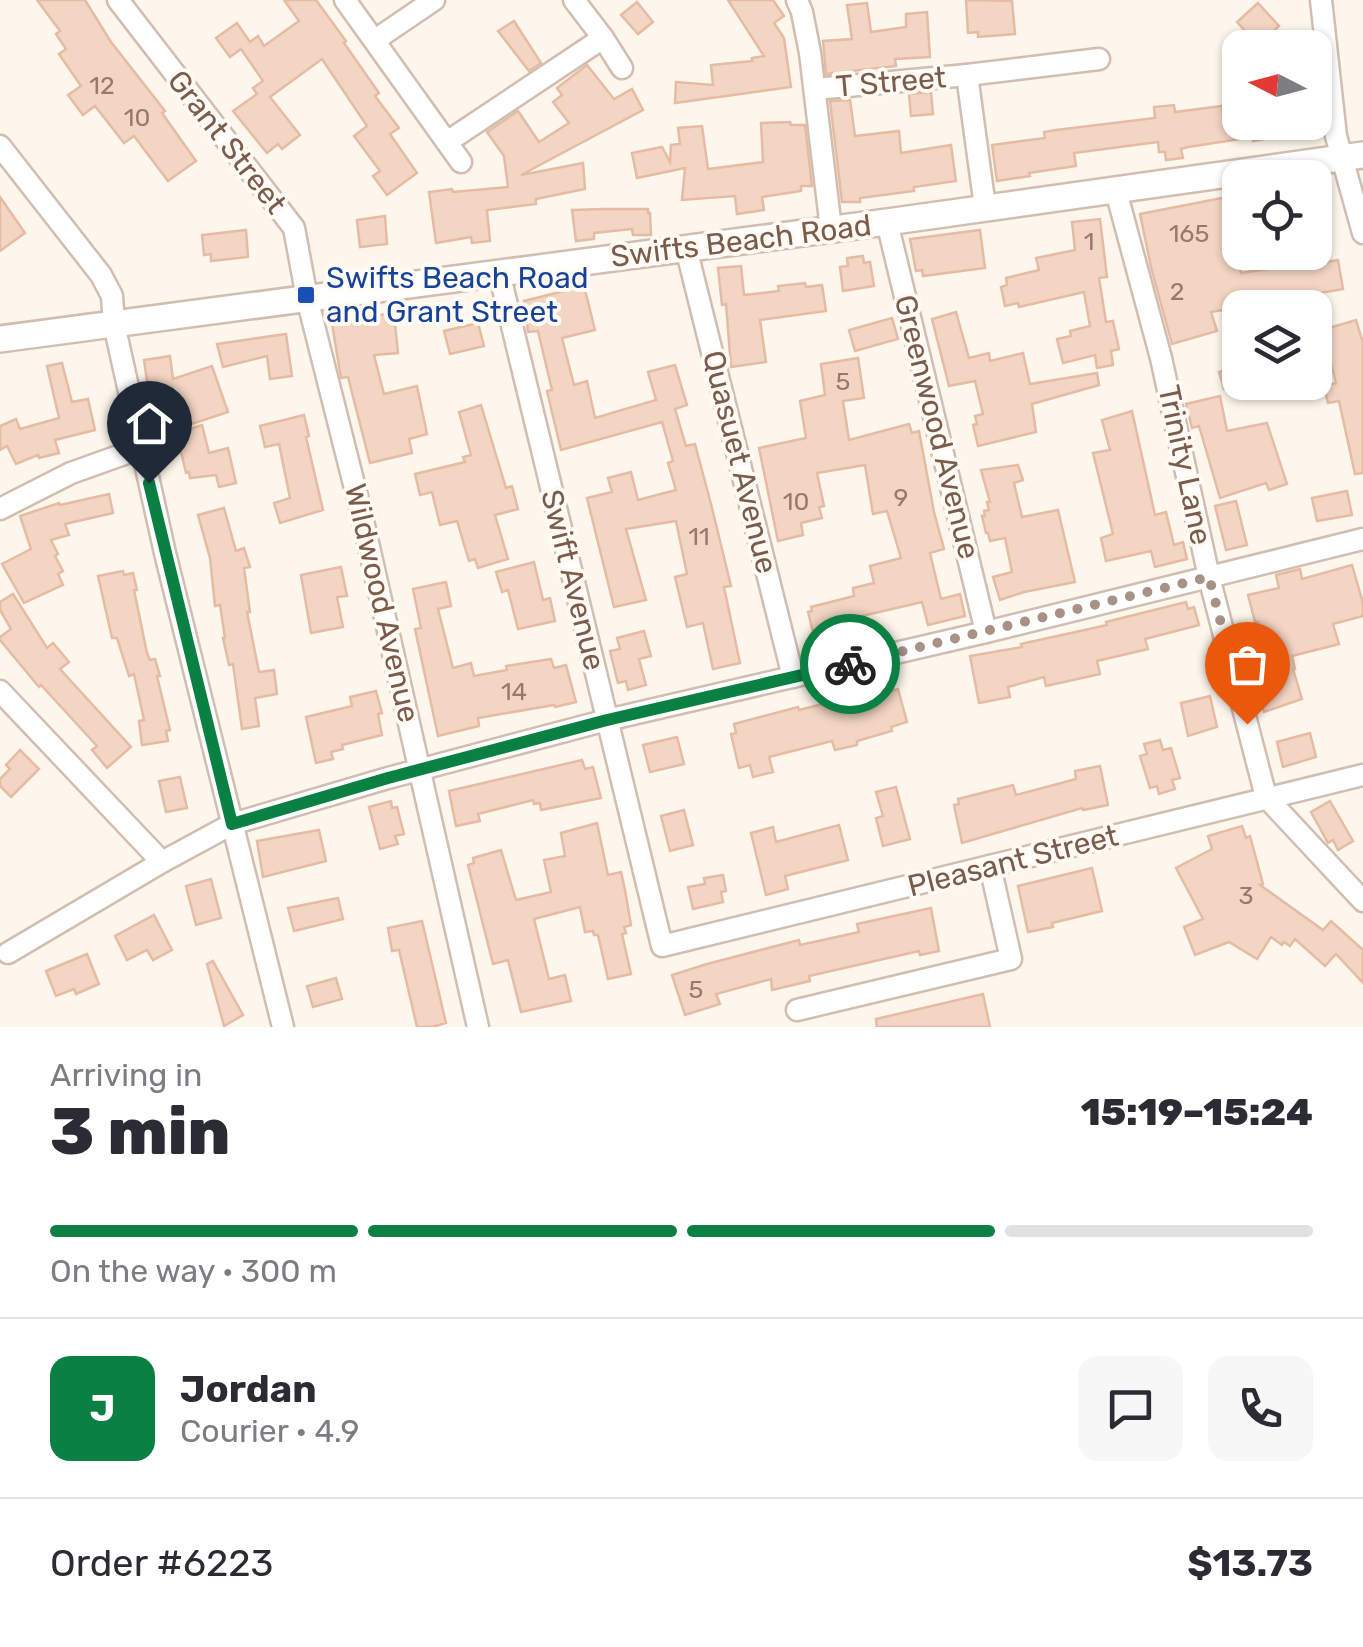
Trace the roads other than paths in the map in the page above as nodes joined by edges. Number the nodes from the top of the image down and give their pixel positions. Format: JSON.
{"nodes":[{"id":1,"x":118,"y":0,"type":"edge"},
{"id":2,"x":345,"y":0,"type":"edge"},
{"id":3,"x":434,"y":0,"type":"edge"},
{"id":4,"x":574,"y":0,"type":"edge"},
{"id":5,"x":797,"y":0,"type":"edge"},
{"id":6,"x":1321,"y":0,"type":"edge"},
{"id":7,"x":603,"y":38,"type":"junction"},
{"id":8,"x":374,"y":40,"type":"junction"},
{"id":9,"x":1098,"y":59,"type":"dead end"},
{"id":10,"x":622,"y":68,"type":"dead end"},
{"id":11,"x":967,"y":75,"type":"junction"},
{"id":12,"x":815,"y":89,"type":"junction"},
{"id":13,"x":447,"y":142,"type":"junction"},
{"id":14,"x":0,"y":146,"type":"edge"},
{"id":15,"x":1353,"y":157,"type":"edge"},
{"id":16,"x":461,"y":162,"type":"dead end"},
{"id":17,"x":1116,"y":191,"type":"junction"},
{"id":18,"x":985,"y":208,"type":"junction"},
{"id":19,"x":887,"y":222,"type":"junction"},
{"id":20,"x":830,"y":230,"type":"junction"},
{"id":21,"x":1363,"y":234,"type":"edge"},
{"id":22,"x":686,"y":248,"type":"junction"},
{"id":23,"x":499,"y":272,"type":"junction"},
{"id":24,"x":307,"y":298,"type":"junction"},
{"id":25,"x":114,"y":324,"type":"junction"},
{"id":26,"x":0,"y":339,"type":"edge"},
{"id":27,"x":141,"y":448,"type":"junction"},
{"id":28,"x":0,"y":509,"type":"edge"},
{"id":29,"x":1363,"y":539,"type":"edge"},
{"id":30,"x":1209,"y":577,"type":"junction"},
{"id":31,"x":986,"y":632,"type":"junction"},
{"id":32,"x":793,"y":677,"type":"junction"},
{"id":33,"x":0,"y":691,"type":"edge"},
{"id":34,"x":607,"y":720,"type":"junction"},
{"id":35,"x":421,"y":769,"type":"junction"},
{"id":36,"x":1363,"y":775,"type":"edge"},
{"id":37,"x":1266,"y":797,"type":"junction"},
{"id":38,"x":232,"y":824,"type":"junction"},
{"id":39,"x":162,"y":862,"type":"junction"},
{"id":40,"x":990,"y":866,"type":"junction"},
{"id":41,"x":1363,"y":901,"type":"edge"},
{"id":42,"x":662,"y":946,"type":"joint"},
{"id":43,"x":8,"y":953,"type":"dead end"},
{"id":44,"x":797,"y":1010,"type":"dead end"},
{"id":45,"x":283,"y":1027,"type":"edge"},
{"id":46,"x":478,"y":1027,"type":"edge"}],
"edges":[{"from":1,"to":24,"type":"street","name":"Grant Street"},
{"from":2,"to":8,"type":"street"},
{"from":3,"to":8,"type":"street"},
{"from":4,"to":7,"type":"street"},
{"from":5,"to":12,"type":"street"},
{"from":6,"to":15,"type":"street"},
{"from":7,"to":10,"type":"street"},
{"from":7,"to":13,"type":"street"},
{"from":8,"to":13,"type":"street"},
{"from":9,"to":11,"type":"street","name":"T Street"},
{"from":11,"to":12,"type":"street","name":"T Street"},
{"from":11,"to":18,"type":"street","name":"T Street"},
{"from":12,"to":20,"type":"street"},
{"from":13,"to":16,"type":"street"},
{"from":14,"to":25,"type":"street"},
{"from":15,"to":17,"type":"street","name":"Swifts Beach Road"},
{"from":15,"to":21,"type":"street"},
{"from":17,"to":18,"type":"street","name":"Swifts Beach Road"},
{"from":17,"to":30,"type":"street","name":"Trinity Lane"},
{"from":18,"to":19,"type":"street","name":"Swifts Beach Road"},
{"from":19,"to":20,"type":"street","name":"Swifts Beach Road"},
{"from":19,"to":31,"type":"street","name":"Greenwood Avenue"},
{"from":20,"to":22,"type":"street","name":"Swifts Beach Road"},
{"from":22,"to":23,"type":"street","name":"Swifts Beach Road"},
{"from":22,"to":32,"type":"street","name":"Quasuet Avenue"},
{"from":23,"to":24,"type":"street","name":"Swifts Beach Road"},
{"from":23,"to":34,"type":"street","name":"Swift Avenue"},
{"from":24,"to":25,"type":"street","name":"Swifts Beach Road"},
{"from":24,"to":35,"type":"street","name":"Wildwood Avenue"},
{"from":25,"to":26,"type":"street","name":"Swifts Beach Road"},
{"from":25,"to":27,"type":"street"},
{"from":27,"to":28,"type":"street"},
{"from":27,"to":38,"type":"street"},
{"from":29,"to":30,"type":"street"},
{"from":30,"to":31,"type":"street"},
{"from":30,"to":37,"type":"street","name":"Trinity Lane"},
{"from":31,"to":32,"type":"street"},
{"from":32,"to":34,"type":"street"},
{"from":33,"to":39,"type":"street"},
{"from":34,"to":35,"type":"street"},
{"from":34,"to":42,"type":"street","name":"Swift Avenue"},
{"from":35,"to":38,"type":"street"},
{"from":35,"to":46,"type":"street","name":"Wildwood Avenue"},
{"from":36,"to":37,"type":"street","name":"Pleasant Street"},
{"from":37,"to":40,"type":"street","name":"Pleasant Street"},
{"from":37,"to":41,"type":"street"},
{"from":38,"to":39,"type":"street"},
{"from":38,"to":45,"type":"street"},
{"from":39,"to":43,"type":"street"},
{"from":40,"to":42,"type":"street","name":"Pleasant Street"},
{"from":40,"to":44,"type":"street"}]}
